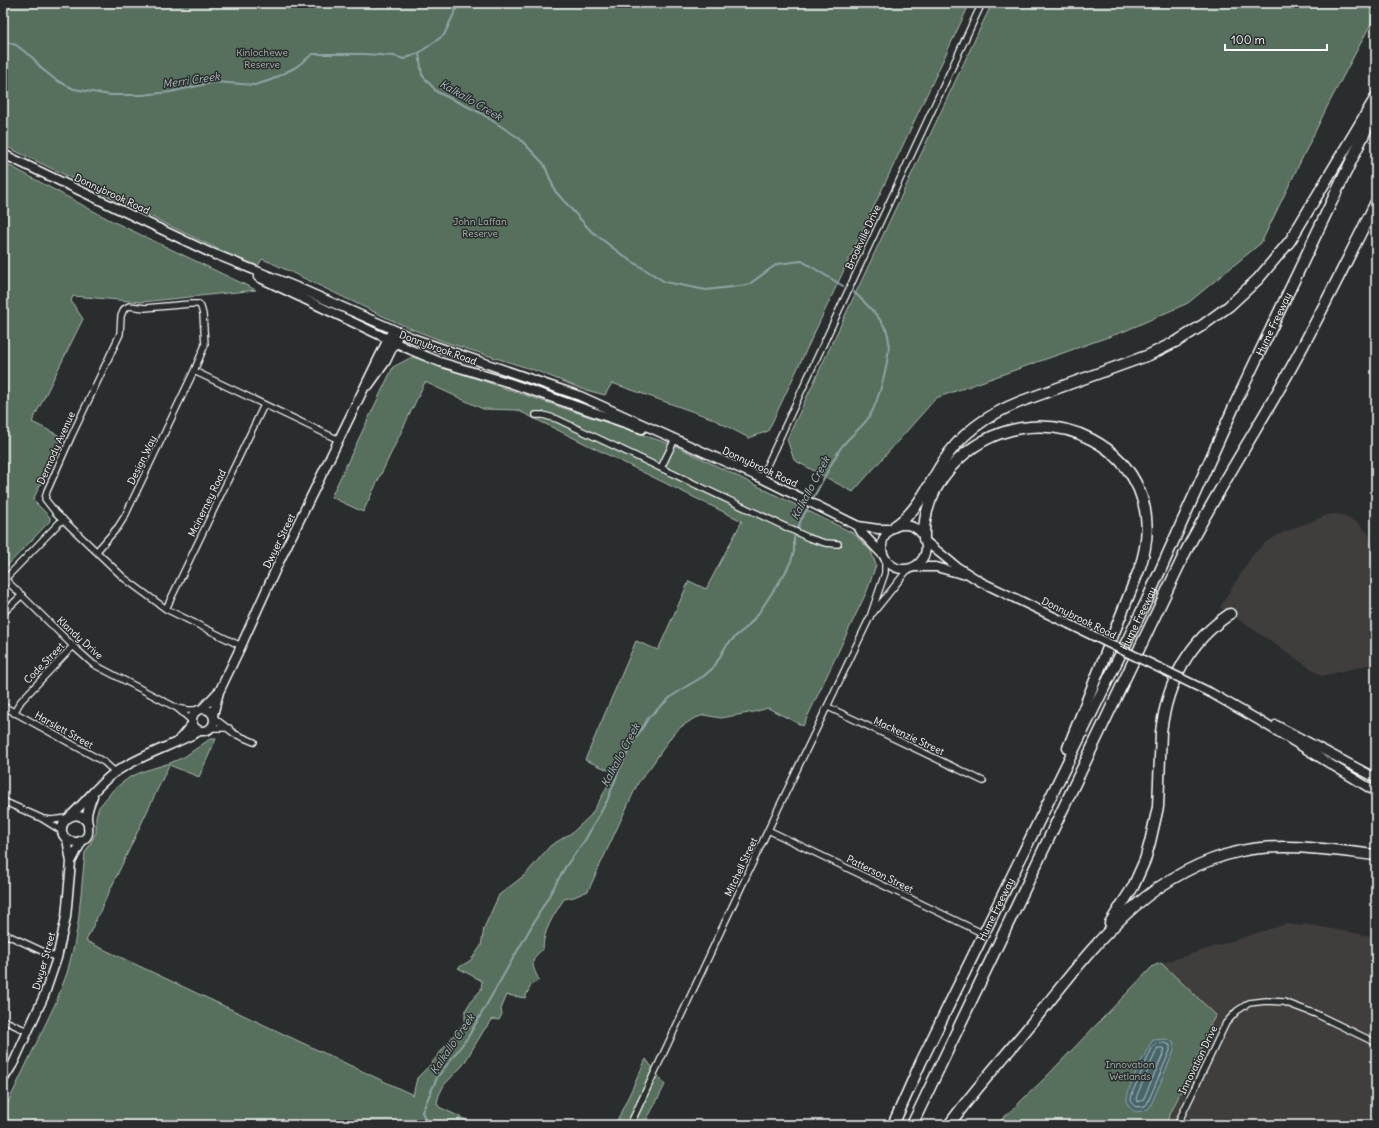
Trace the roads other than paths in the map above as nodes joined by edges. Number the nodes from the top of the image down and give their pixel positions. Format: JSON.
{"nodes":[{"id":1,"x":982,"y":3,"type":"edge"},
{"id":2,"x":1376,"y":97,"type":"edge"},
{"id":3,"x":1376,"y":109,"type":"edge"},
{"id":4,"x":3,"y":154,"type":"edge"},
{"id":5,"x":1376,"y":202,"type":"edge"},
{"id":6,"x":212,"y":253,"type":"junction"},
{"id":7,"x":194,"y":304,"type":"joint"},
{"id":8,"x":399,"y":333,"type":"junction"},
{"id":9,"x":391,"y":342,"type":"junction"},
{"id":10,"x":194,"y":371,"type":"junction"},
{"id":11,"x":264,"y":405,"type":"junction"},
{"id":12,"x":536,"y":415,"type":"dead end"},
{"id":13,"x":672,"y":437,"type":"junction"},
{"id":14,"x":339,"y":440,"type":"junction"},
{"id":15,"x":661,"y":468,"type":"junction"},
{"id":16,"x":760,"y":478,"type":"junction"},
{"id":17,"x":63,"y":519,"type":"junction"},
{"id":18,"x":858,"y":526,"type":"junction"},
{"id":19,"x":893,"y":528,"type":"junction"},
{"id":20,"x":924,"y":540,"type":"junction"},
{"id":21,"x":838,"y":544,"type":"dead end"},
{"id":22,"x":98,"y":552,"type":"junction"},
{"id":23,"x":884,"y":557,"type":"junction"},
{"id":24,"x":911,"y":568,"type":"junction"},
{"id":25,"x":4,"y":578,"type":"edge"},
{"id":26,"x":981,"y":582,"type":"junction"},
{"id":27,"x":22,"y":595,"type":"junction"},
{"id":28,"x":166,"y":609,"type":"junction"},
{"id":29,"x":3,"y":613,"type":"edge"},
{"id":30,"x":1230,"y":614,"type":"dead end"},
{"id":31,"x":870,"y":617,"type":"junction"},
{"id":32,"x":73,"y":646,"type":"junction"},
{"id":33,"x":242,"y":646,"type":"junction"},
{"id":34,"x":219,"y":692,"type":"junction"},
{"id":35,"x":1211,"y":693,"type":"junction"},
{"id":36,"x":3,"y":706,"type":"edge"},
{"id":37,"x":177,"y":708,"type":"junction"},
{"id":38,"x":828,"y":708,"type":"junction"},
{"id":39,"x":200,"y":710,"type":"junction"},
{"id":40,"x":14,"y":712,"type":"junction"},
{"id":41,"x":213,"y":716,"type":"junction"},
{"id":42,"x":192,"y":722,"type":"junction"},
{"id":43,"x":210,"y":728,"type":"junction"},
{"id":44,"x":229,"y":728,"type":"junction"},
{"id":45,"x":200,"y":731,"type":"junction"},
{"id":46,"x":254,"y":742,"type":"dead end"},
{"id":47,"x":177,"y":743,"type":"junction"},
{"id":48,"x":115,"y":772,"type":"junction"},
{"id":49,"x":1376,"y":779,"type":"edge"},
{"id":50,"x":983,"y":781,"type":"dead end"},
{"id":51,"x":94,"y":792,"type":"junction"},
{"id":52,"x":1376,"y":792,"type":"edge"},
{"id":53,"x":3,"y":801,"type":"edge"},
{"id":54,"x":1048,"y":804,"type":"junction"},
{"id":55,"x":68,"y":817,"type":"junction"},
{"id":56,"x":41,"y":818,"type":"junction"},
{"id":57,"x":88,"y":824,"type":"junction"},
{"id":58,"x":768,"y":830,"type":"junction"},
{"id":59,"x":62,"y":831,"type":"junction"},
{"id":60,"x":67,"y":839,"type":"junction"},
{"id":61,"x":82,"y":841,"type":"junction"},
{"id":62,"x":1376,"y":854,"type":"edge"},
{"id":63,"x":71,"y":862,"type":"junction"},
{"id":64,"x":3,"y":933,"type":"edge"},
{"id":65,"x":984,"y":934,"type":"junction"},
{"id":66,"x":1097,"y":943,"type":"junction"},
{"id":67,"x":57,"y":958,"type":"junction"},
{"id":68,"x":3,"y":1020,"type":"edge"},
{"id":69,"x":27,"y":1031,"type":"junction"},
{"id":70,"x":1376,"y":1044,"type":"edge"},
{"id":71,"x":3,"y":1080,"type":"edge"},
{"id":72,"x":630,"y":1125,"type":"edge"},
{"id":73,"x":894,"y":1125,"type":"edge"},
{"id":74,"x":912,"y":1125,"type":"edge"},
{"id":75,"x":949,"y":1125,"type":"edge"},
{"id":76,"x":1177,"y":1125,"type":"edge"}],
"edges":[{"from":1,"to":16,"type":"street","name":"Brookville Drive"},
{"from":2,"to":19,"type":"highway"},
{"from":3,"to":54,"type":"highway","name":"Hume Freeway"},
{"from":4,"to":6,"type":"main road","name":"Donnybrook Road"},
{"from":5,"to":74,"type":"highway","name":"Hume Freeway"},
{"from":6,"to":8,"type":"main road","name":"Donnybrook Road"},
{"from":6,"to":9,"type":"main road","name":"Donnybrook Road"},
{"from":7,"to":10,"type":"street","name":"Design Way"},
{"from":7,"to":17,"type":"street","name":"Dermody Avenue"},
{"from":8,"to":9,"type":"main road","name":"Dwyer Street"},
{"from":8,"to":13,"type":"main road","name":"Donnybrook Road"},
{"from":9,"to":13,"type":"main road","name":"Donnybrook Road"},
{"from":9,"to":14,"type":"main road","name":"Dwyer Street"},
{"from":10,"to":11,"type":"street"},
{"from":10,"to":22,"type":"street","name":"Design Way"},
{"from":11,"to":14,"type":"street"},
{"from":11,"to":28,"type":"street","name":"Mcinerney Road"},
{"from":12,"to":15,"type":"street"},
{"from":13,"to":15,"type":"street"},
{"from":13,"to":16,"type":"main road","name":"Donnybrook Road"},
{"from":14,"to":33,"type":"main road","name":"Dwyer Street"},
{"from":15,"to":21,"type":"street"},
{"from":16,"to":18,"type":"main road","name":"Donnybrook Road"},
{"from":17,"to":22,"type":"street","name":"Dermody Avenue"},
{"from":17,"to":25,"type":"street"},
{"from":18,"to":19,"type":"main road","name":"Donnybrook Road"},
{"from":18,"to":23,"type":"main road","name":"Donnybrook Road"},
{"from":19,"to":20,"type":"main road"},
{"from":19,"to":23,"type":"main road"},
{"from":20,"to":24,"type":"main road"},
{"from":20,"to":26,"type":"main road","name":"Donnybrook Road"},
{"from":20,"to":54,"type":"highway"},
{"from":22,"to":28,"type":"street","name":"Dermody Avenue"},
{"from":23,"to":24,"type":"main road"},
{"from":23,"to":31,"type":"street","name":"Mitchell Street"},
{"from":24,"to":26,"type":"main road","name":"Donnybrook Road"},
{"from":24,"to":31,"type":"street","name":"Mitchell Street"},
{"from":25,"to":27,"type":"street","name":"Klandy Drive"},
{"from":26,"to":35,"type":"main road","name":"Donnybrook Road","bridge":true},
{"from":27,"to":29,"type":"street"},
{"from":27,"to":32,"type":"street","name":"Klandy Drive"},
{"from":28,"to":33,"type":"street","name":"Dermody Avenue"},
{"from":30,"to":66,"type":"highway"},
{"from":31,"to":38,"type":"street","name":"Mitchell Street"},
{"from":32,"to":37,"type":"street","name":"Klandy Drive"},
{"from":32,"to":40,"type":"street","name":"Code Street"},
{"from":33,"to":34,"type":"main road","name":"Dwyer Street"},
{"from":34,"to":39,"type":"main road","name":"Dwyer Street"},
{"from":34,"to":41,"type":"main road","name":"Dwyer Street"},
{"from":35,"to":49,"type":"main road","name":"Donnybrook Road"},
{"from":35,"to":52,"type":"main road","name":"Donnybrook Road"},
{"from":36,"to":40,"type":"street","name":"Harslett Street"},
{"from":37,"to":39,"type":"street","name":"Klandy Drive"},
{"from":37,"to":42,"type":"street","name":"Klandy Drive"},
{"from":38,"to":50,"type":"street","name":"Mackenzie Street"},
{"from":38,"to":58,"type":"street","name":"Mitchell Street"},
{"from":39,"to":41,"type":"main road"},
{"from":39,"to":42,"type":"main road"},
{"from":40,"to":48,"type":"street","name":"Harslett Street"},
{"from":41,"to":43,"type":"main road"},
{"from":41,"to":44,"type":"street"},
{"from":42,"to":45,"type":"main road"},
{"from":42,"to":47,"type":"main road"},
{"from":43,"to":44,"type":"street"},
{"from":43,"to":45,"type":"main road"},
{"from":44,"to":46,"type":"street"},
{"from":45,"to":47,"type":"main road"},
{"from":47,"to":48,"type":"main road"},
{"from":48,"to":51,"type":"main road"},
{"from":51,"to":55,"type":"main road"},
{"from":51,"to":57,"type":"main road"},
{"from":53,"to":56,"type":"street"},
{"from":54,"to":65,"type":"highway","name":"Hume Freeway"},
{"from":55,"to":56,"type":"street"},
{"from":55,"to":57,"type":"main road"},
{"from":55,"to":59,"type":"main road"},
{"from":56,"to":59,"type":"street"},
{"from":57,"to":61,"type":"main road"},
{"from":58,"to":65,"type":"street","name":"Patterson Street"},
{"from":58,"to":72,"type":"street","name":"Mitchell Street"},
{"from":59,"to":60,"type":"main road"},
{"from":60,"to":61,"type":"main road"},
{"from":60,"to":63,"type":"main road","name":"Dwyer Street"},
{"from":61,"to":63,"type":"main road","name":"Dwyer Street"},
{"from":62,"to":66,"type":"highway"},
{"from":63,"to":67,"type":"main road","name":"Dwyer Street"},
{"from":64,"to":67,"type":"street"},
{"from":65,"to":73,"type":"highway","name":"Hume Freeway"},
{"from":66,"to":75,"type":"highway"},
{"from":67,"to":69,"type":"main road","name":"Dwyer Street"},
{"from":68,"to":69,"type":"street"},
{"from":69,"to":71,"type":"main road","name":"Dwyer Street"},
{"from":70,"to":76,"type":"street","name":"Innovation Drive"}]}
